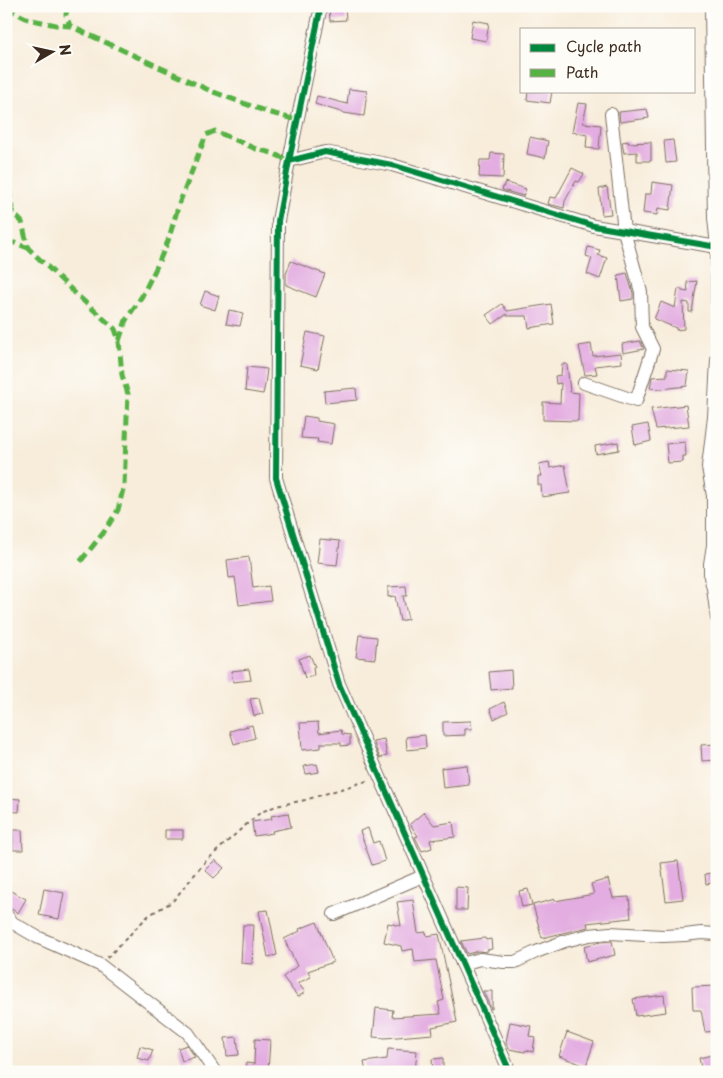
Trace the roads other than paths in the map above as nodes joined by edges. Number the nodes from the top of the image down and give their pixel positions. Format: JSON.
{"nodes":[{"id":1,"x":321,"y":6,"type":"edge"},
{"id":2,"x":711,"y":6,"type":"edge"},
{"id":3,"x":611,"y":114,"type":"dead end"},
{"id":4,"x":289,"y":161,"type":"junction"},
{"id":5,"x":624,"y":231,"type":"junction"},
{"id":6,"x":717,"y":247,"type":"edge"},
{"id":7,"x":717,"y":301,"type":"edge"},
{"id":8,"x":717,"y":360,"type":"edge"},
{"id":9,"x":584,"y":383,"type":"dead end"},
{"id":10,"x":717,"y":618,"type":"edge"},
{"id":11,"x":424,"y":876,"type":"junction"},
{"id":12,"x":334,"y":914,"type":"dead end"},
{"id":13,"x":6,"y":915,"type":"edge"},
{"id":14,"x":717,"y":934,"type":"edge"},
{"id":15,"x":462,"y":964,"type":"junction"},
{"id":16,"x":215,"y":1072,"type":"edge"},
{"id":17,"x":510,"y":1072,"type":"edge"}],
"edges":[{"from":1,"to":4,"type":"street"},
{"from":2,"to":6,"type":"street"},
{"from":3,"to":5,"type":"street"},
{"from":4,"to":5,"type":"street"},
{"from":4,"to":11,"type":"street"},
{"from":5,"to":6,"type":"street"},
{"from":5,"to":9,"type":"street"},
{"from":6,"to":7,"type":"street"},
{"from":8,"to":10,"type":"street"},
{"from":11,"to":12,"type":"street"},
{"from":11,"to":15,"type":"street"},
{"from":13,"to":16,"type":"street"},
{"from":14,"to":15,"type":"street"},
{"from":15,"to":17,"type":"street"}]}
